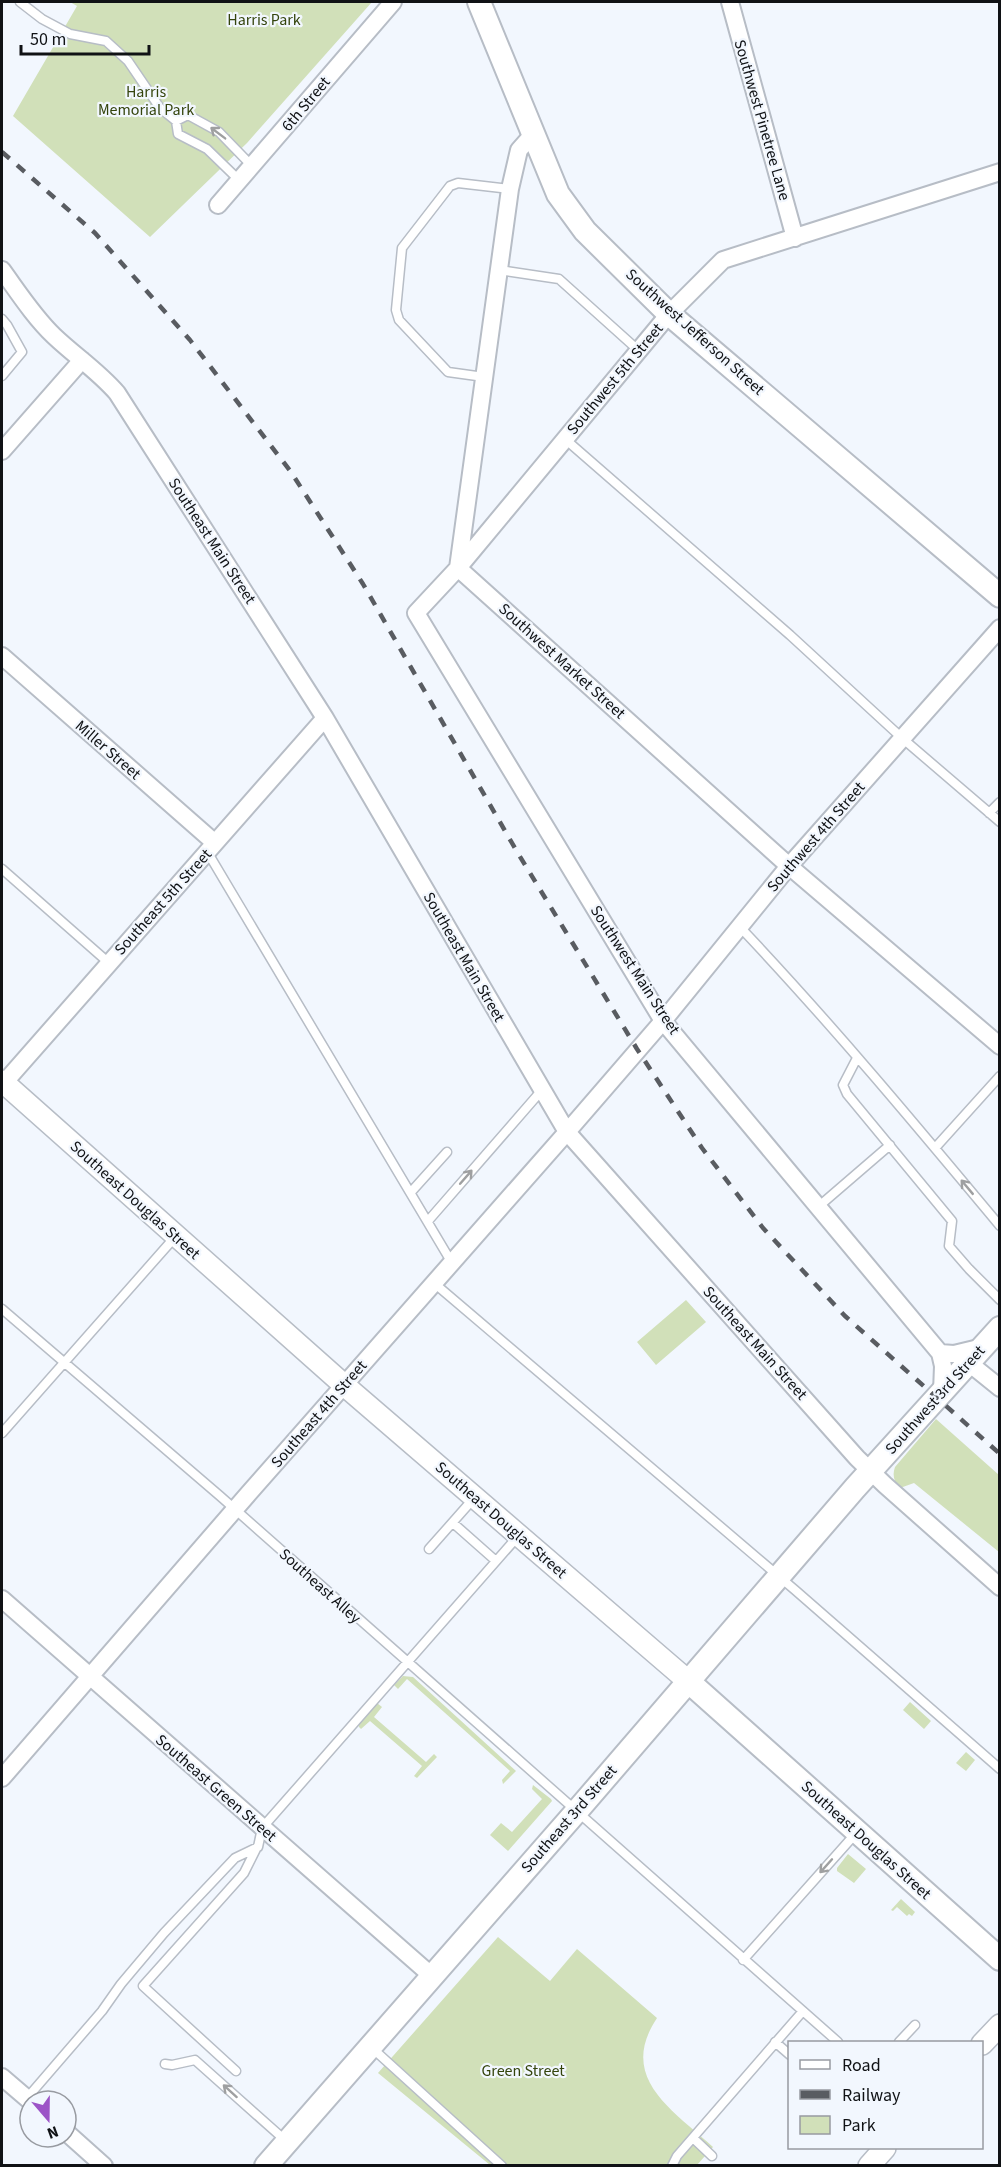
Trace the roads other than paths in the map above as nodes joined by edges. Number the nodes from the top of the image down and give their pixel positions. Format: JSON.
{"nodes":[{"id":1,"x":20,"y":2,"type":"edge"},
{"id":2,"x":393,"y":2,"type":"edge"},
{"id":3,"x":479,"y":2,"type":"edge"},
{"id":4,"x":730,"y":2,"type":"edge"},
{"id":5,"x":176,"y":120,"type":"junction"},
{"id":6,"x":534,"y":133,"type":"junction"},
{"id":7,"x":253,"y":166,"type":"junction"},
{"id":8,"x":999,"y":172,"type":"edge"},
{"id":9,"x":240,"y":181,"type":"junction"},
{"id":10,"x":510,"y":189,"type":"junction"},
{"id":11,"x":218,"y":205,"type":"dead end"},
{"id":12,"x":795,"y":238,"type":"junction"},
{"id":13,"x":2,"y":270,"type":"edge"},
{"id":14,"x":499,"y":270,"type":"junction"},
{"id":15,"x":669,"y":314,"type":"junction"},
{"id":16,"x":2,"y":319,"type":"edge"},
{"id":17,"x":638,"y":350,"type":"junction"},
{"id":18,"x":82,"y":360,"type":"junction"},
{"id":19,"x":2,"y":376,"type":"edge"},
{"id":20,"x":484,"y":377,"type":"junction"},
{"id":21,"x":565,"y":439,"type":"junction"},
{"id":22,"x":2,"y":451,"type":"edge"},
{"id":23,"x":458,"y":568,"type":"junction"},
{"id":24,"x":999,"y":596,"type":"edge"},
{"id":25,"x":416,"y":613,"type":"joint"},
{"id":26,"x":999,"y":628,"type":"edge"},
{"id":27,"x":2,"y":656,"type":"edge"},
{"id":28,"x":325,"y":718,"type":"junction"},
{"id":29,"x":902,"y":738,"type":"junction"},
{"id":30,"x":999,"y":802,"type":"edge"},
{"id":31,"x":989,"y":813,"type":"junction"},
{"id":32,"x":999,"y":822,"type":"edge"},
{"id":33,"x":211,"y":848,"type":"junction"},
{"id":34,"x":789,"y":866,"type":"junction"},
{"id":35,"x":2,"y":869,"type":"edge"},
{"id":36,"x":739,"y":925,"type":"junction"},
{"id":37,"x":109,"y":963,"type":"junction"},
{"id":38,"x":663,"y":1021,"type":"junction"},
{"id":39,"x":999,"y":1046,"type":"edge"},
{"id":40,"x":637,"y":1049,"type":"joint"},
{"id":41,"x":857,"y":1058,"type":"junction"},
{"id":42,"x":999,"y":1076,"type":"edge"},
{"id":43,"x":2,"y":1084,"type":"edge"},
{"id":44,"x":542,"y":1090,"type":"junction"},
{"id":45,"x":567,"y":1132,"type":"junction"},
{"id":46,"x":890,"y":1145,"type":"junction"},
{"id":47,"x":935,"y":1148,"type":"junction"},
{"id":48,"x":447,"y":1152,"type":"dead end"},
{"id":49,"x":411,"y":1192,"type":"junction"},
{"id":50,"x":818,"y":1207,"type":"junction"},
{"id":51,"x":428,"y":1221,"type":"junction"},
{"id":52,"x":999,"y":1226,"type":"edge"},
{"id":53,"x":175,"y":1237,"type":"junction"},
{"id":54,"x":452,"y":1263,"type":"junction"},
{"id":55,"x":434,"y":1283,"type":"junction"},
{"id":56,"x":999,"y":1300,"type":"edge"},
{"id":57,"x":2,"y":1310,"type":"edge"},
{"id":58,"x":999,"y":1328,"type":"edge"},
{"id":59,"x":940,"y":1353,"type":"junction"},
{"id":60,"x":976,"y":1355,"type":"junction"},
{"id":61,"x":63,"y":1364,"type":"junction"},
{"id":62,"x":344,"y":1385,"type":"junction"},
{"id":63,"x":999,"y":1388,"type":"edge"},
{"id":64,"x":942,"y":1392,"type":"junction"},
{"id":65,"x":2,"y":1433,"type":"edge"},
{"id":66,"x":870,"y":1472,"type":"junction"},
{"id":67,"x":475,"y":1497,"type":"junction"},
{"id":68,"x":234,"y":1510,"type":"junction"},
{"id":69,"x":453,"y":1523,"type":"junction"},
{"id":70,"x":519,"y":1535,"type":"junction"},
{"id":71,"x":429,"y":1549,"type":"dead end"},
{"id":72,"x":496,"y":1561,"type":"junction"},
{"id":73,"x":780,"y":1577,"type":"junction"},
{"id":74,"x":999,"y":1587,"type":"edge"},
{"id":75,"x":2,"y":1599,"type":"edge"},
{"id":76,"x":406,"y":1663,"type":"junction"},
{"id":77,"x":90,"y":1676,"type":"junction"},
{"id":78,"x":688,"y":1681,"type":"junction"},
{"id":79,"x":999,"y":1769,"type":"edge"},
{"id":80,"x":2,"y":1778,"type":"edge"},
{"id":81,"x":576,"y":1811,"type":"junction"},
{"id":82,"x":262,"y":1828,"type":"junction"},
{"id":83,"x":857,"y":1832,"type":"junction"},
{"id":84,"x":258,"y":1847,"type":"junction"},
{"id":85,"x":743,"y":1959,"type":"junction"},
{"id":86,"x":999,"y":1959,"type":"edge"},
{"id":87,"x":432,"y":1976,"type":"junction"},
{"id":88,"x":803,"y":2011,"type":"junction"},
{"id":89,"x":915,"y":2025,"type":"dead end"},
{"id":90,"x":999,"y":2025,"type":"edge"},
{"id":91,"x":836,"y":2041,"type":"edge"},
{"id":92,"x":901,"y":2041,"type":"edge"},
{"id":93,"x":775,"y":2042,"type":"junction"},
{"id":94,"x":983,"y":2042,"type":"edge"},
{"id":95,"x":370,"y":2046,"type":"junction"},
{"id":96,"x":788,"y":2054,"type":"edge"},
{"id":97,"x":165,"y":2064,"type":"dead end"},
{"id":98,"x":236,"y":2071,"type":"dead end"},
{"id":99,"x":2,"y":2076,"type":"edge"},
{"id":100,"x":37,"y":2089,"type":"edge"},
{"id":101,"x":18,"y":2090,"type":"edge"},
{"id":102,"x":693,"y":2139,"type":"junction"},
{"id":103,"x":286,"y":2142,"type":"junction"},
{"id":104,"x":78,"y":2143,"type":"edge"},
{"id":105,"x":884,"y":2149,"type":"edge"},
{"id":106,"x":712,"y":2156,"type":"dead end"},
{"id":107,"x":104,"y":2166,"type":"edge"},
{"id":108,"x":266,"y":2166,"type":"edge"},
{"id":109,"x":502,"y":2166,"type":"edge"},
{"id":110,"x":672,"y":2166,"type":"edge"},
{"id":111,"x":869,"y":2166,"type":"edge"}],
"edges":[{"from":1,"to":5,"type":"lane"},
{"from":2,"to":7,"type":"street","name":"6th Street"},
{"from":3,"to":6,"type":"main road","name":"Southwest Jefferson Street"},
{"from":4,"to":12,"type":"street","name":"Southwest Pinetree Lane"},
{"from":7,"to":5,"type":"lane","one_way":true},
{"from":5,"to":9,"type":"lane"},
{"from":6,"to":10,"type":"street"},
{"from":6,"to":15,"type":"main road","name":"Southwest Jefferson Street"},
{"from":7,"to":9,"type":"street","name":"6th Street"},
{"from":8,"to":12,"type":"street","name":"Southwest 5th Street"},
{"from":9,"to":11,"type":"street","name":"6th Street"},
{"from":10,"to":14,"type":"street"},
{"from":10,"to":20,"type":"lane"},
{"from":12,"to":15,"type":"street","name":"Southwest 5th Street"},
{"from":13,"to":18,"type":"street","name":"Southeast Main Street"},
{"from":14,"to":17,"type":"lane"},
{"from":14,"to":20,"type":"street"},
{"from":15,"to":17,"type":"street","name":"Southwest 5th Street"},
{"from":15,"to":24,"type":"main road","name":"Southwest Jefferson Street"},
{"from":16,"to":19,"type":"lane"},
{"from":17,"to":21,"type":"street","name":"Southwest 5th Street"},
{"from":18,"to":22,"type":"street"},
{"from":18,"to":28,"type":"street","name":"Southeast Main Street"},
{"from":20,"to":23,"type":"street"},
{"from":21,"to":23,"type":"street","name":"Southwest 5th Street"},
{"from":21,"to":29,"type":"lane"},
{"from":23,"to":25,"type":"street","name":"Southwest 5th Street"},
{"from":23,"to":34,"type":"street","name":"Southwest Market Street"},
{"from":25,"to":38,"type":"street","name":"Southwest Main Street"},
{"from":26,"to":29,"type":"street","name":"Southwest 4th Street"},
{"from":27,"to":33,"type":"street","name":"Miller Street"},
{"from":28,"to":33,"type":"street","name":"Southeast 5th Street"},
{"from":28,"to":44,"type":"street","name":"Southeast Main Street"},
{"from":29,"to":31,"type":"lane"},
{"from":29,"to":34,"type":"street","name":"Southwest 4th Street"},
{"from":30,"to":31,"type":"lane"},
{"from":31,"to":32,"type":"lane"},
{"from":33,"to":37,"type":"street","name":"Southeast 5th Street"},
{"from":33,"to":49,"type":"lane"},
{"from":34,"to":36,"type":"street","name":"Southwest 4th Street"},
{"from":34,"to":39,"type":"street","name":"Southwest Market Street"},
{"from":35,"to":37,"type":"lane"},
{"from":36,"to":38,"type":"street","name":"Southwest 4th Street"},
{"from":36,"to":41,"type":"lane"},
{"from":37,"to":43,"type":"street","name":"Southeast 5th Street"},
{"from":38,"to":40,"type":"street","name":"Southwest 4th Street"},
{"from":38,"to":50,"type":"street","name":"Southwest Main Street"},
{"from":40,"to":45,"type":"street","name":"Southeast 4th Street"},
{"from":41,"to":46,"type":"lane"},
{"from":41,"to":47,"type":"lane"},
{"from":42,"to":47,"type":"lane"},
{"from":43,"to":53,"type":"street","name":"Southeast Douglas Street"},
{"from":44,"to":45,"type":"street","name":"Southeast Main Street"},
{"from":51,"to":44,"type":"lane","one_way":true},
{"from":45,"to":54,"type":"street","name":"Southeast 4th Street"},
{"from":45,"to":66,"type":"street","name":"Southeast Main Street"},
{"from":46,"to":50,"type":"lane"},
{"from":46,"to":56,"type":"lane"},
{"from":52,"to":47,"type":"lane","one_way":true},
{"from":48,"to":49,"type":"lane"},
{"from":49,"to":51,"type":"lane"},
{"from":50,"to":59,"type":"street","name":"Southwest Main Street"},
{"from":51,"to":54,"type":"lane"},
{"from":53,"to":61,"type":"lane"},
{"from":53,"to":62,"type":"street","name":"Southeast Douglas Street"},
{"from":54,"to":55,"type":"street","name":"Southeast 4th Street"},
{"from":55,"to":62,"type":"street","name":"Southeast 4th Street"},
{"from":55,"to":73,"type":"lane"},
{"from":57,"to":61,"type":"lane","name":"Southeast Alley"},
{"from":58,"to":60,"type":"main road","name":"Southwest 3rd Street"},
{"from":59,"to":60,"type":"street"},
{"from":59,"to":64,"type":"street"},
{"from":60,"to":63,"type":"street"},
{"from":60,"to":64,"type":"main road","name":"Southwest 3rd Street"},
{"from":61,"to":65,"type":"lane"},
{"from":61,"to":68,"type":"lane","name":"Southeast Alley"},
{"from":62,"to":67,"type":"street","name":"Southeast Douglas Street"},
{"from":62,"to":68,"type":"street","name":"Southeast 4th Street"},
{"from":64,"to":66,"type":"main road","name":"Southwest 3rd Street"},
{"from":66,"to":73,"type":"main road","name":"Southeast 3rd Street"},
{"from":66,"to":74,"type":"street","name":"Southeast Main Street"},
{"from":67,"to":69,"type":"lane"},
{"from":67,"to":70,"type":"street","name":"Southeast Douglas Street"},
{"from":68,"to":76,"type":"lane","name":"Southeast Alley"},
{"from":68,"to":77,"type":"street","name":"Southeast 4th Street"},
{"from":69,"to":71,"type":"lane"},
{"from":69,"to":72,"type":"lane"},
{"from":70,"to":72,"type":"lane"},
{"from":70,"to":78,"type":"street","name":"Southeast Douglas Street"},
{"from":72,"to":76,"type":"lane"},
{"from":73,"to":78,"type":"main road","name":"Southeast 3rd Street"},
{"from":73,"to":79,"type":"lane"},
{"from":75,"to":77,"type":"street","name":"Southeast Green Street"},
{"from":76,"to":81,"type":"lane","name":"Southeast Alley"},
{"from":76,"to":82,"type":"lane"},
{"from":77,"to":80,"type":"street","name":"Southeast 4th Street"},
{"from":77,"to":82,"type":"street","name":"Southeast Green Street"},
{"from":78,"to":81,"type":"main road","name":"Southeast 3rd Street"},
{"from":78,"to":83,"type":"main road","name":"Southeast Douglas Street"},
{"from":81,"to":85,"type":"lane","name":"Southeast Alley"},
{"from":81,"to":87,"type":"main road","name":"Southeast 3rd Street"},
{"from":82,"to":84,"type":"lane"},
{"from":82,"to":87,"type":"street","name":"Southeast Green Street"},
{"from":83,"to":85,"type":"lane","one_way":true},
{"from":83,"to":86,"type":"main road","name":"Southeast Douglas Street"},
{"from":84,"to":98,"type":"lane"},
{"from":84,"to":100,"type":"lane"},
{"from":85,"to":88,"type":"lane","name":"Southeast Alley"},
{"from":87,"to":95,"type":"main road","name":"Southeast 3rd Street"},
{"from":88,"to":91,"type":"lane","name":"Southeast Alley"},
{"from":88,"to":93,"type":"lane"},
{"from":89,"to":92,"type":"lane"},
{"from":90,"to":94,"type":"street"},
{"from":93,"to":96,"type":"lane"},
{"from":93,"to":102,"type":"lane"},
{"from":95,"to":103,"type":"main road","name":"Southeast 3rd Street"},
{"from":95,"to":109,"type":"lane"},
{"from":103,"to":97,"type":"lane","one_way":true},
{"from":99,"to":101,"type":"street"},
{"from":102,"to":106,"type":"lane"},
{"from":102,"to":110,"type":"lane"},
{"from":103,"to":108,"type":"main road","name":"Southeast 3rd Street"},
{"from":104,"to":107,"type":"street"},
{"from":105,"to":111,"type":"street"}]}
